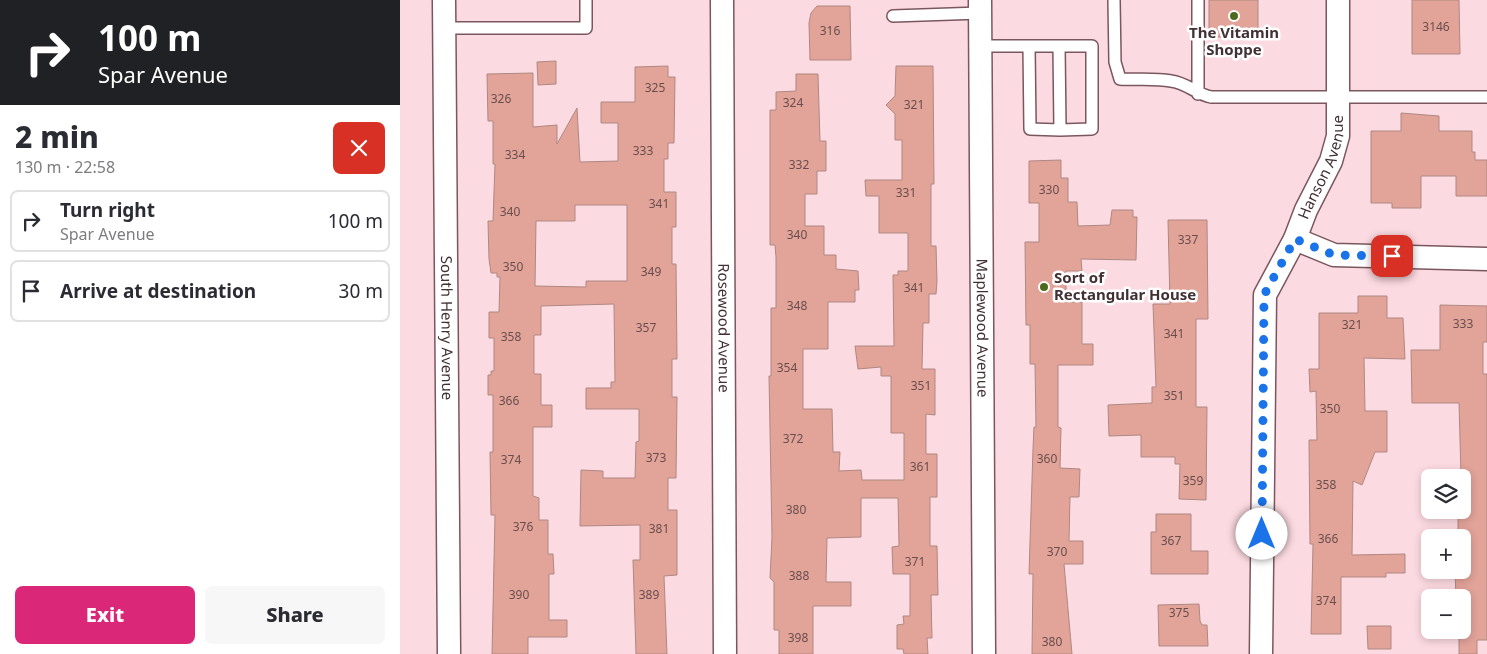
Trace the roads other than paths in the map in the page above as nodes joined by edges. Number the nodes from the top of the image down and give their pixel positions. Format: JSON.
{"nodes":[{"id":1,"x":444,"y":0,"type":"edge"},
{"id":2,"x":586,"y":0,"type":"edge"},
{"id":3,"x":722,"y":0,"type":"edge"},
{"id":4,"x":1114,"y":0,"type":"edge"},
{"id":5,"x":1198,"y":0,"type":"edge"},
{"id":6,"x":1338,"y":0,"type":"edge"},
{"id":7,"x":980,"y":7,"type":"edge"},
{"id":8,"x":893,"y":16,"type":"dead end"},
{"id":9,"x":444,"y":28,"type":"junction"},
{"id":10,"x":981,"y":46,"type":"junction"},
{"id":11,"x":1029,"y":46,"type":"junction"},
{"id":12,"x":1059,"y":46,"type":"junction"},
{"id":13,"x":1198,"y":94,"type":"junction"},
{"id":14,"x":1487,"y":97,"type":"edge"},
{"id":15,"x":1340,"y":98,"type":"junction"},
{"id":16,"x":1060,"y":130,"type":"junction"},
{"id":17,"x":1295,"y":239,"type":"junction"},
{"id":18,"x":1487,"y":259,"type":"edge"},
{"id":19,"x":449,"y":654,"type":"edge"},
{"id":20,"x":725,"y":654,"type":"edge"},
{"id":21,"x":984,"y":654,"type":"edge"},
{"id":22,"x":1261,"y":654,"type":"edge"}],
"edges":[{"from":1,"to":9,"type":"street","name":"South Henry Avenue"},
{"from":2,"to":9,"type":"lane"},
{"from":3,"to":20,"type":"street","name":"Rosewood Avenue"},
{"from":4,"to":13,"type":"lane"},
{"from":5,"to":13,"type":"lane"},
{"from":6,"to":15,"type":"street","name":"Hanson Avenue"},
{"from":7,"to":8,"type":"lane"},
{"from":7,"to":10,"type":"street","name":"Maplewood Avenue"},
{"from":9,"to":19,"type":"street","name":"South Henry Avenue"},
{"from":10,"to":11,"type":"lane"},
{"from":10,"to":21,"type":"street","name":"Maplewood Avenue"},
{"from":11,"to":12,"type":"lane"},
{"from":11,"to":16,"type":"lane"},
{"from":12,"to":16,"type":"lane"},
{"from":12,"to":16,"type":"lane"},
{"from":13,"to":15,"type":"lane"},
{"from":14,"to":15,"type":"lane"},
{"from":15,"to":17,"type":"street","name":"Hanson Avenue"},
{"from":17,"to":18,"type":"street"},
{"from":17,"to":22,"type":"street","name":"Hanson Avenue"}]}
